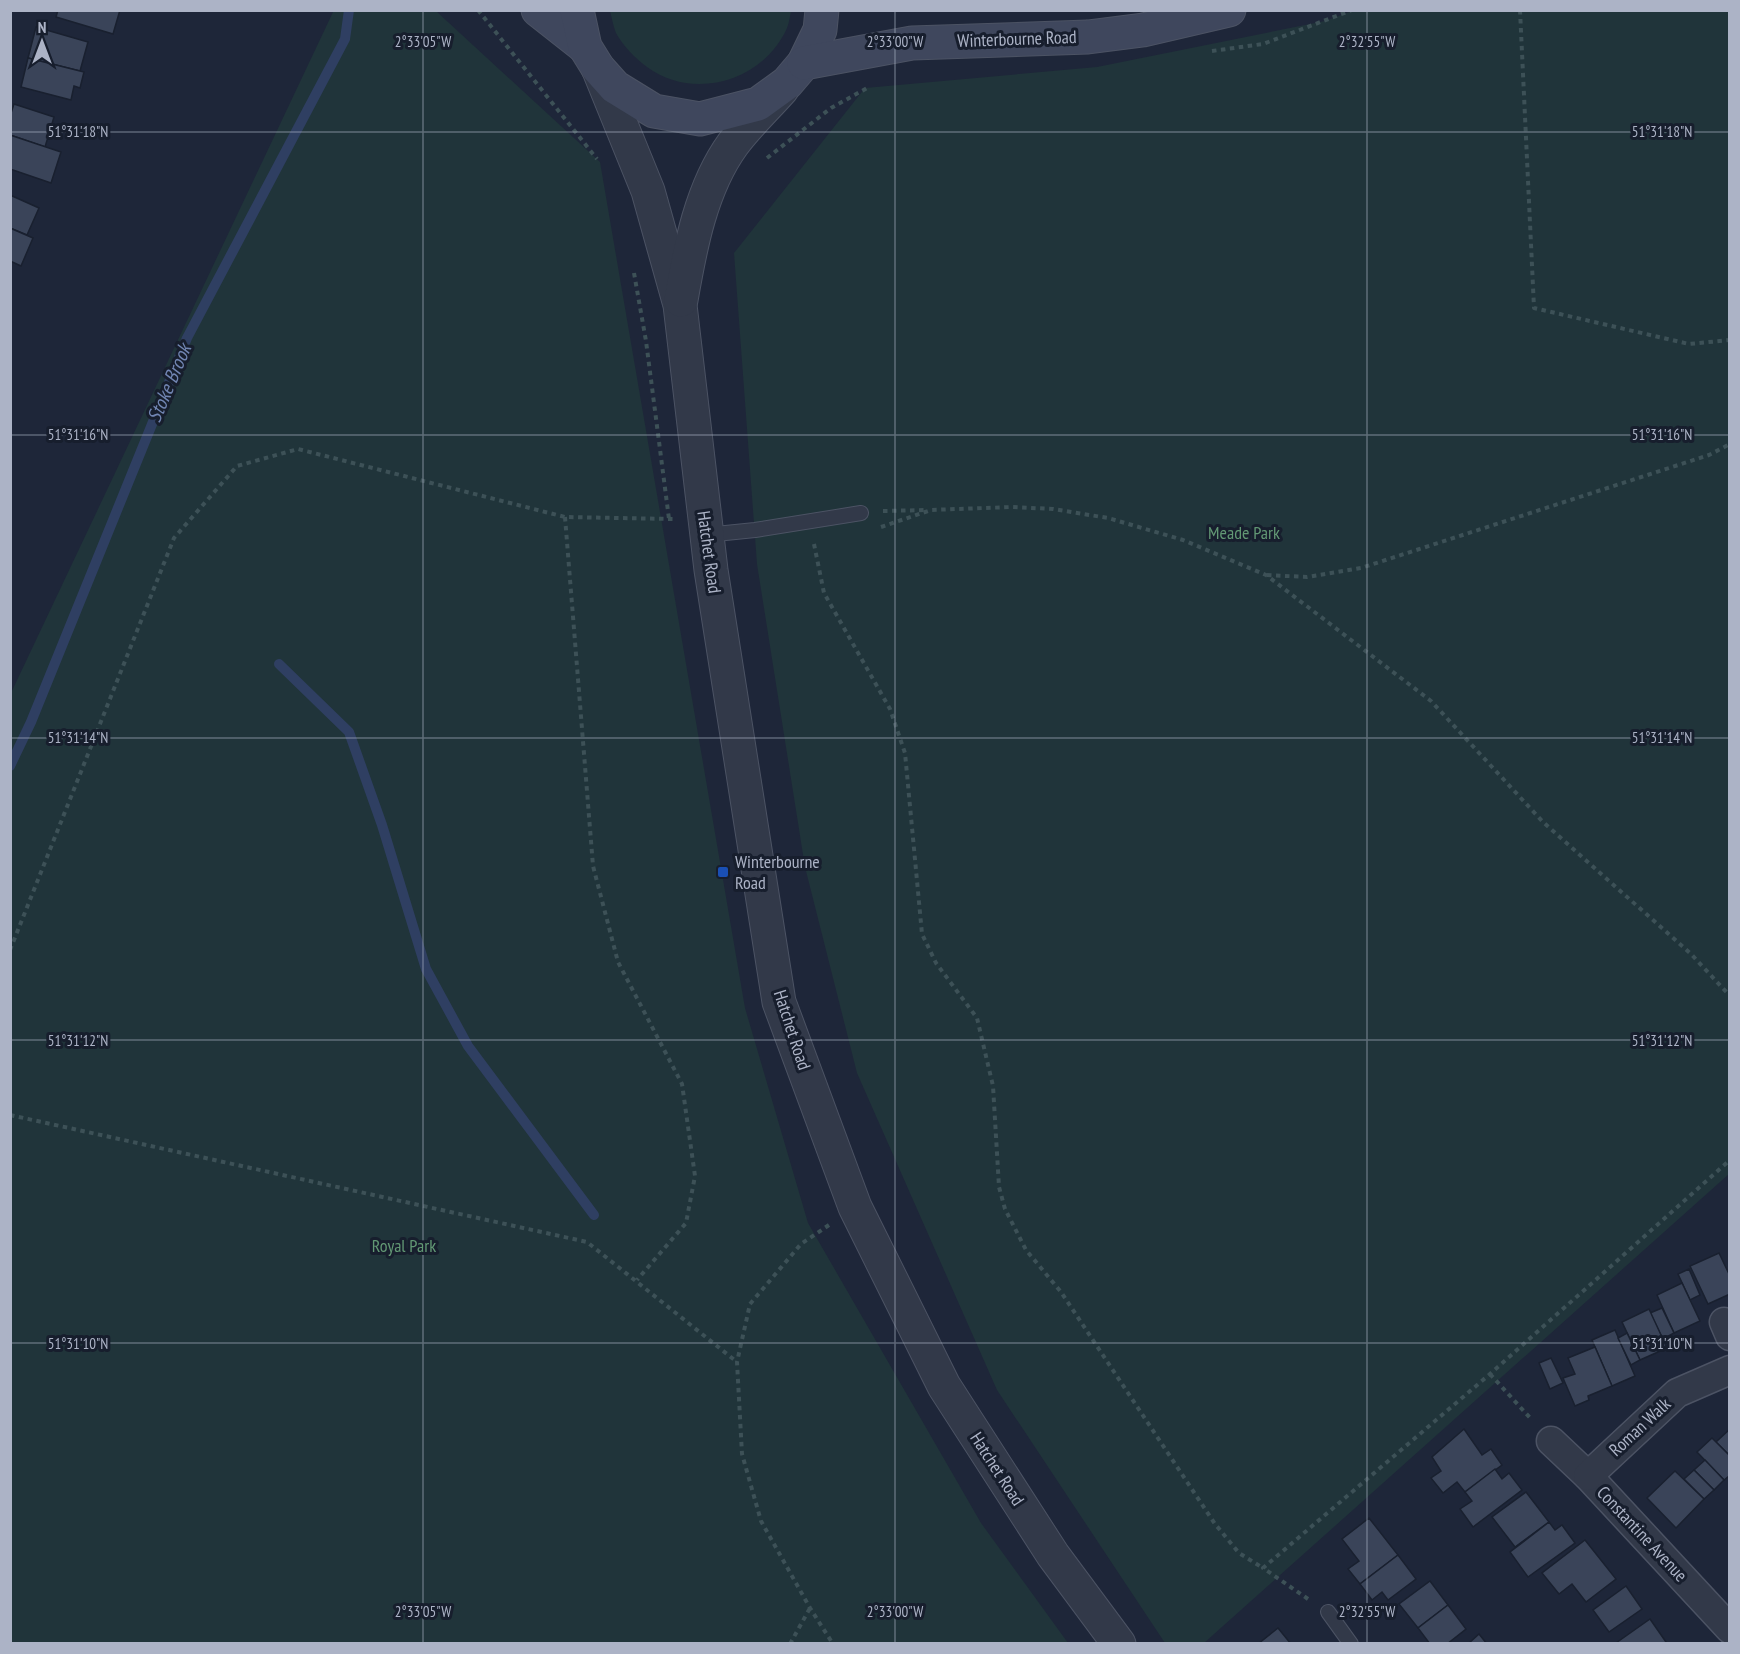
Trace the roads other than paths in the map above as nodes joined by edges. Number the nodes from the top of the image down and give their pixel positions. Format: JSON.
{"nodes":[{"id":1,"x":538,"y":10,"type":"edge"},
{"id":2,"x":577,"y":10,"type":"edge"},
{"id":3,"x":822,"y":10,"type":"edge"},
{"id":4,"x":1229,"y":10,"type":"edge"},
{"id":5,"x":592,"y":57,"type":"junction"},
{"id":6,"x":796,"y":73,"type":"junction"},
{"id":7,"x":680,"y":305,"type":"junction"},
{"id":8,"x":861,"y":513,"type":"road end"},
{"id":9,"x":693,"y":527,"type":"junction"},
{"id":10,"x":1730,"y":1370,"type":"edge"},
{"id":11,"x":1551,"y":1441,"type":"road end"},
{"id":12,"x":1588,"y":1476,"type":"junction"},
{"id":13,"x":1328,"y":1612,"type":"road end"},
{"id":14,"x":1730,"y":1629,"type":"edge"},
{"id":15,"x":1119,"y":1644,"type":"edge"},
{"id":16,"x":1351,"y":1644,"type":"edge"}],
"edges":[{"from":1,"to":5,"type":"main road"},
{"from":2,"to":5,"type":"main road"},
{"from":3,"to":6,"type":"main road"},
{"from":4,"to":6,"type":"main road","name":"Winterbourne Road"},
{"from":5,"to":6,"type":"main road"},
{"from":5,"to":7,"type":"street","name":"Hatchet Road"},
{"from":6,"to":7,"type":"street","name":"Hatchet Road"},
{"from":7,"to":9,"type":"street","name":"Hatchet Road"},
{"from":8,"to":9,"type":"lane"},
{"from":9,"to":15,"type":"street","name":"Hatchet Road"},
{"from":10,"to":12,"type":"street","name":"Roman Walk"},
{"from":11,"to":12,"type":"street","name":"Constantine Avenue"},
{"from":12,"to":14,"type":"street","name":"Constantine Avenue"},
{"from":13,"to":16,"type":"lane"}]}
